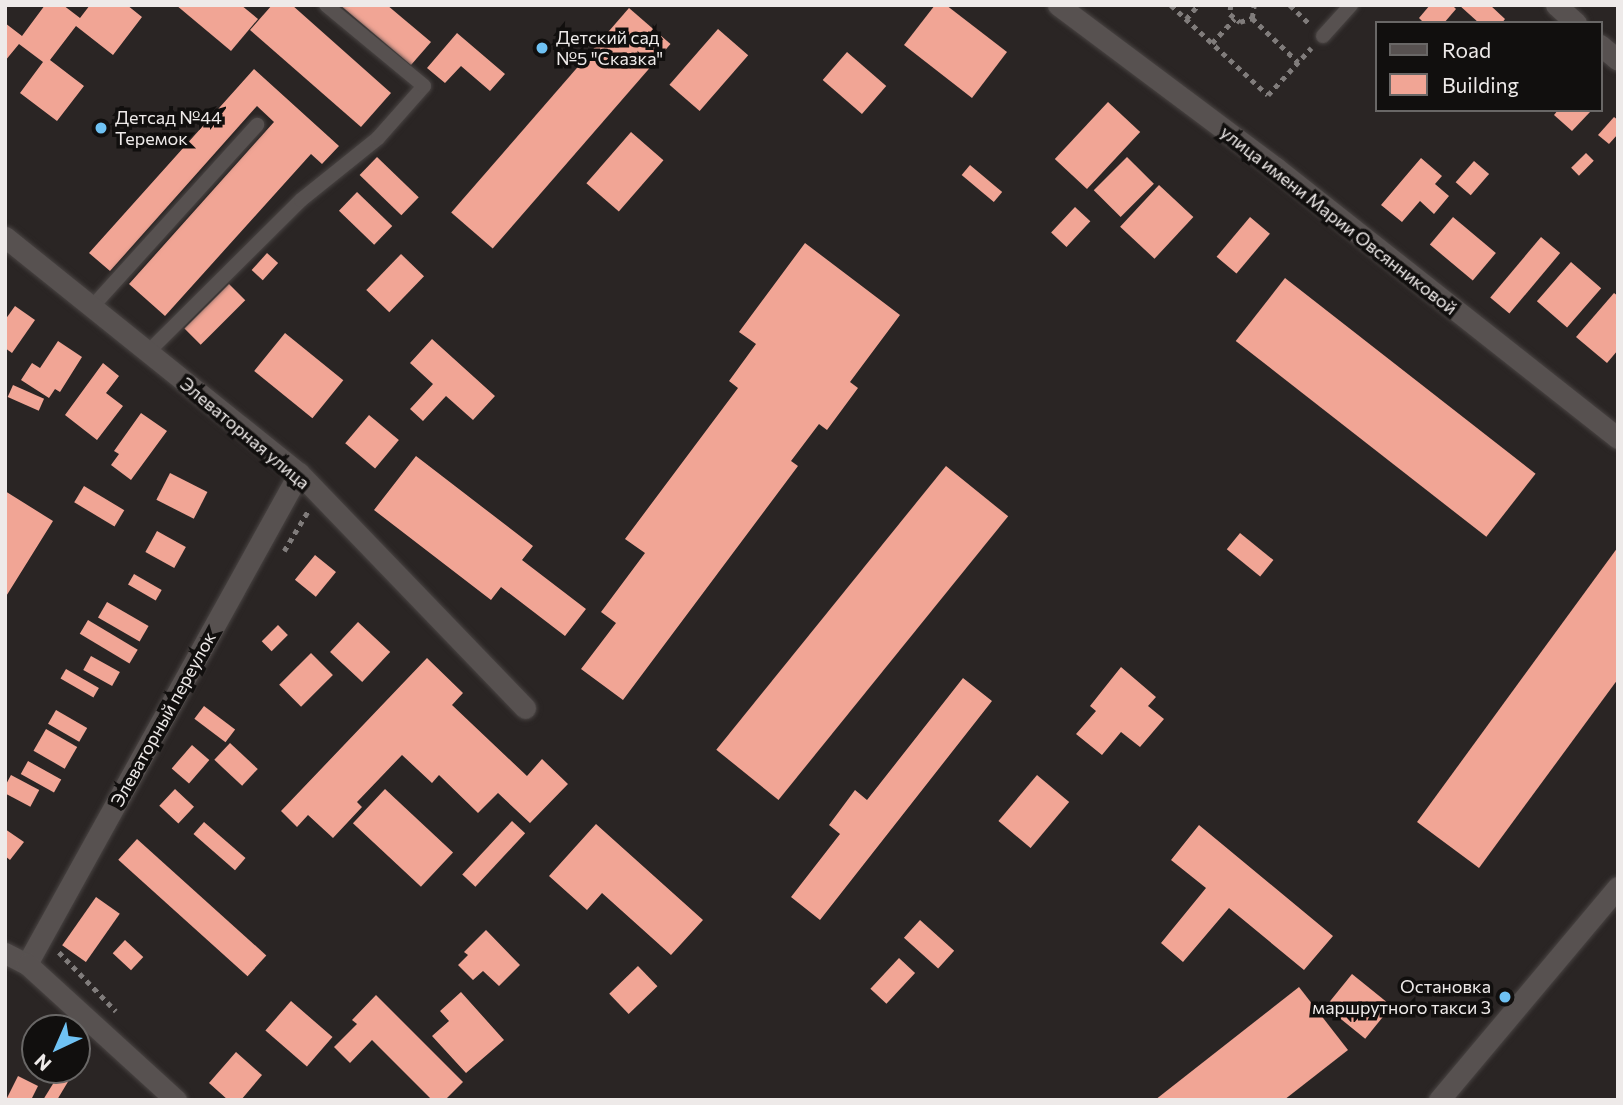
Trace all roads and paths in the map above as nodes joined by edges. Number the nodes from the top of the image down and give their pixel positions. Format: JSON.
{"nodes":[{"id":1,"x":326,"y":5,"type":"edge"},
{"id":2,"x":1058,"y":5,"type":"edge"},
{"id":3,"x":1171,"y":5,"type":"edge"},
{"id":4,"x":1198,"y":5,"type":"edge"},
{"id":5,"x":1231,"y":5,"type":"edge"},
{"id":6,"x":1254,"y":5,"type":"edge"},
{"id":7,"x":1290,"y":5,"type":"edge"},
{"id":8,"x":1351,"y":5,"type":"edge"},
{"id":9,"x":1556,"y":5,"type":"edge"},
{"id":10,"x":1252,"y":18,"type":"junction"},
{"id":11,"x":1186,"y":19,"type":"junction"},
{"id":12,"x":1234,"y":19,"type":"junction"},
{"id":13,"x":1574,"y":21,"type":"edge"},
{"id":14,"x":1323,"y":36,"type":"junction"},
{"id":15,"x":1212,"y":43,"type":"junction"},
{"id":16,"x":1602,"y":47,"type":"edge"},
{"id":17,"x":1618,"y":60,"type":"edge"},
{"id":18,"x":1298,"y":62,"type":"junction"},
{"id":19,"x":257,"y":125,"type":"dead end"},
{"id":20,"x":5,"y":237,"type":"edge"},
{"id":21,"x":92,"y":307,"type":"junction"},
{"id":22,"x":148,"y":352,"type":"junction"},
{"id":23,"x":1618,"y":438,"type":"edge"},
{"id":24,"x":299,"y":474,"type":"junction"},
{"id":25,"x":318,"y":495,"type":"junction"},
{"id":26,"x":283,"y":554,"type":"dead end"},
{"id":27,"x":525,"y":708,"type":"dead end"},
{"id":28,"x":1618,"y":887,"type":"edge"},
{"id":29,"x":52,"y":945,"type":"dead end"},
{"id":30,"x":5,"y":953,"type":"edge"},
{"id":31,"x":27,"y":964,"type":"junction"},
{"id":32,"x":123,"y":1019,"type":"dead end"},
{"id":33,"x":176,"y":1100,"type":"edge"},
{"id":34,"x":1439,"y":1100,"type":"edge"}],
"edges":[{"from":1,"to":22,"type":"lane"},
{"from":2,"to":23,"type":"street","name":"улица имени Марии Овсянниковой"},
{"from":3,"to":11,"type":"path"},
{"from":4,"to":11,"type":"path"},
{"from":5,"to":12,"type":"path"},
{"from":6,"to":10,"type":"path"},
{"from":7,"to":14,"type":"path"},
{"from":8,"to":14,"type":"lane"},
{"from":9,"to":13,"type":"street"},
{"from":10,"to":12,"type":"path"},
{"from":10,"to":18,"type":"path"},
{"from":11,"to":15,"type":"path"},
{"from":12,"to":15,"type":"path"},
{"from":14,"to":18,"type":"path"},
{"from":15,"to":18,"type":"path"},
{"from":16,"to":17,"type":"street"},
{"from":19,"to":21,"type":"lane"},
{"from":20,"to":21,"type":"street","name":"Элеваторная улица"},
{"from":21,"to":22,"type":"street","name":"Элеваторная улица"},
{"from":22,"to":24,"type":"street","name":"Элеваторная улица"},
{"from":24,"to":25,"type":"street","name":"Элеваторная улица"},
{"from":24,"to":31,"type":"street","name":"Элеваторный переулок"},
{"from":25,"to":26,"type":"path"},
{"from":25,"to":27,"type":"street","name":"Элеваторная улица"},
{"from":28,"to":34,"type":"street"},
{"from":29,"to":32,"type":"path"},
{"from":30,"to":31,"type":"street"},
{"from":31,"to":33,"type":"street"}]}
